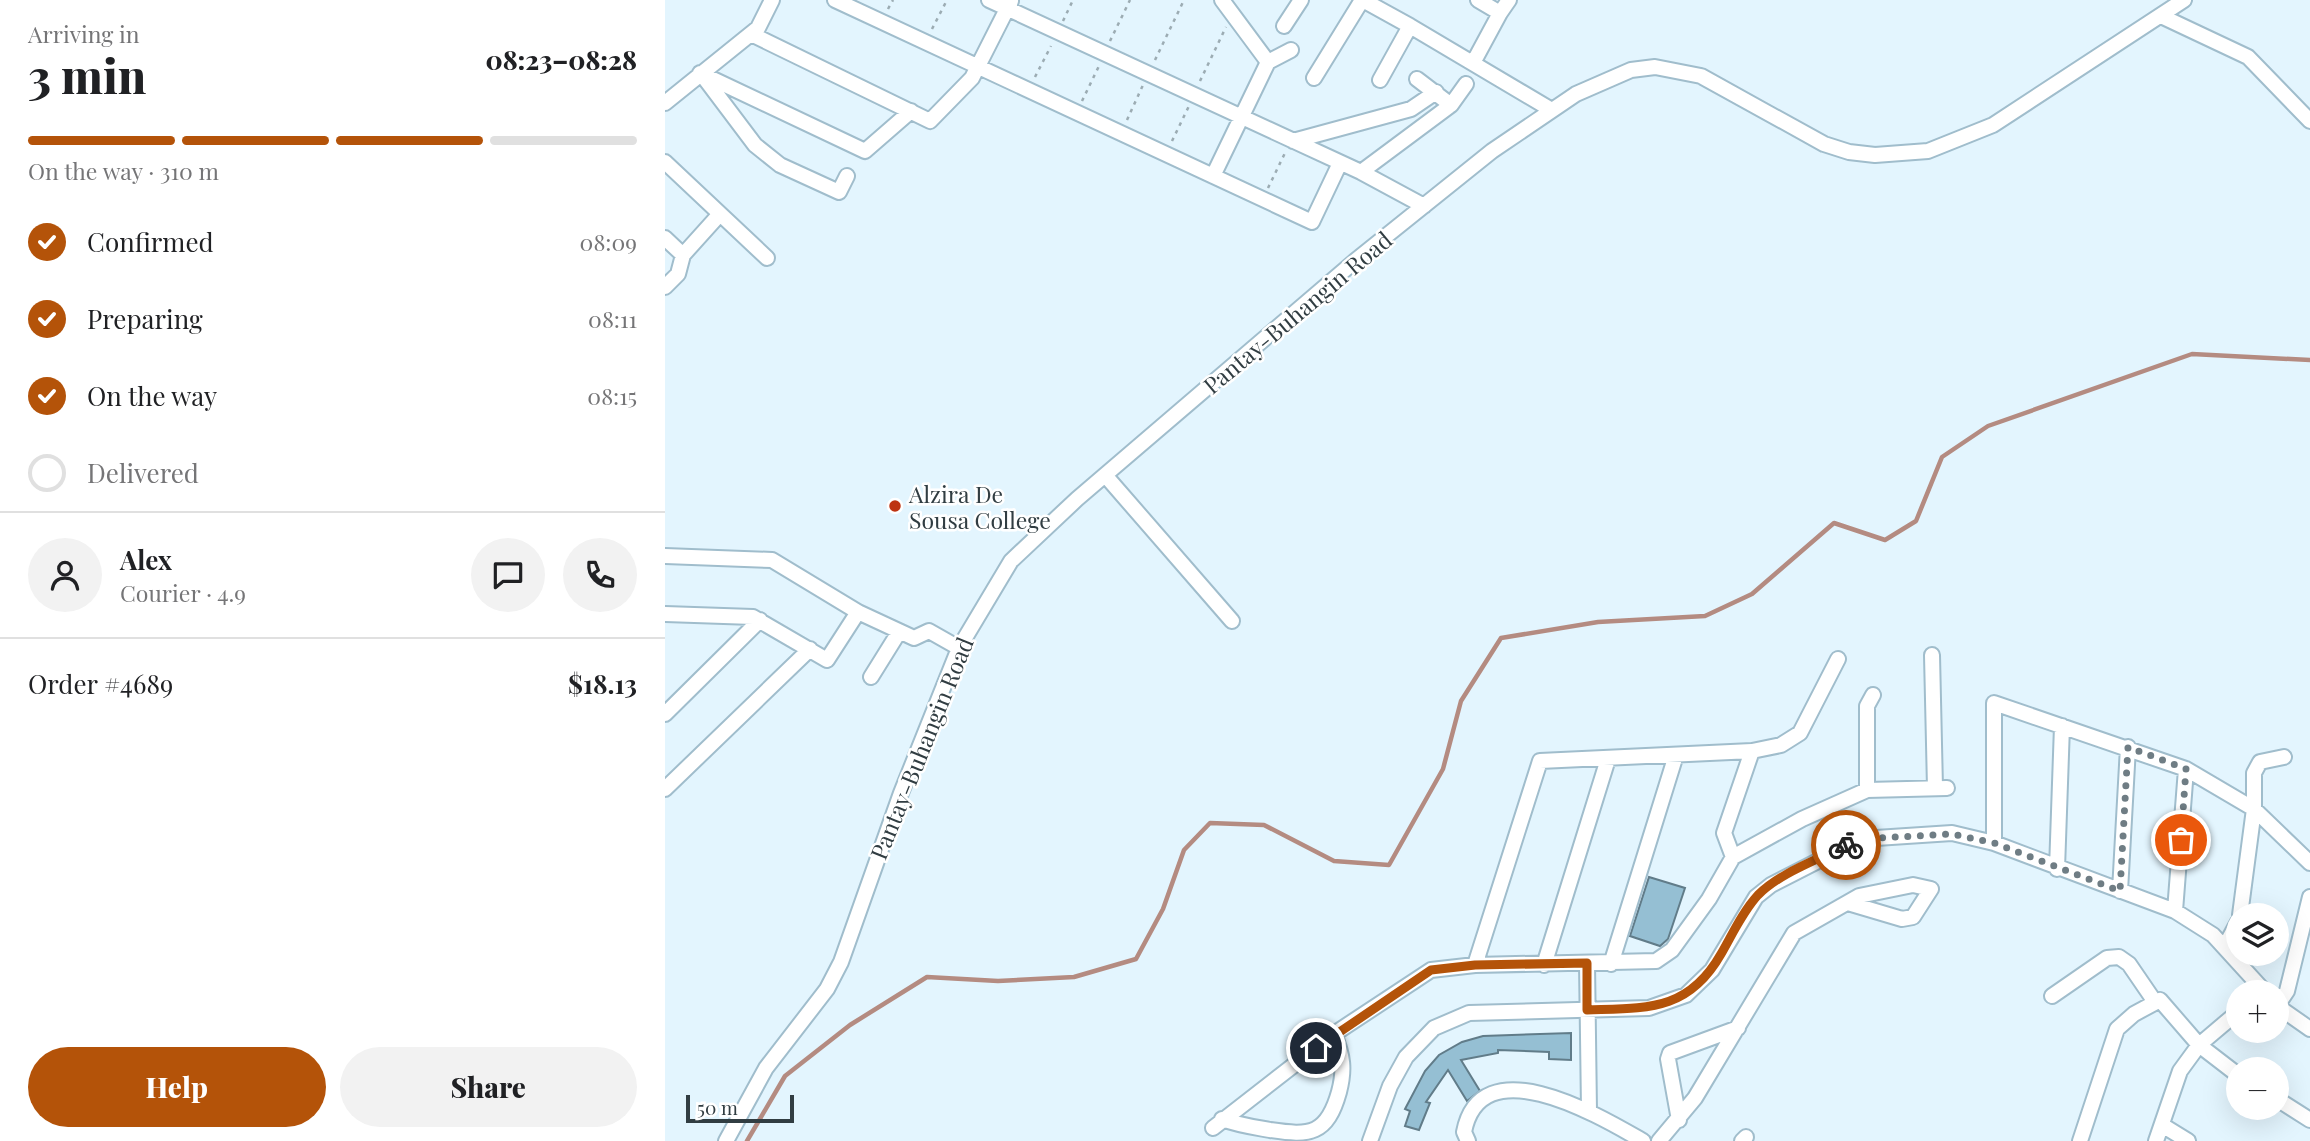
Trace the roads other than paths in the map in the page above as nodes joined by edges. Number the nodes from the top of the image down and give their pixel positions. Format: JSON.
{"nodes":[{"id":1,"x":772,"y":0,"type":"edge"},
{"id":2,"x":835,"y":0,"type":"edge"},
{"id":3,"x":989,"y":0,"type":"edge"},
{"id":4,"x":1301,"y":0,"type":"edge"},
{"id":5,"x":1363,"y":0,"type":"edge"},
{"id":6,"x":1478,"y":0,"type":"edge"},
{"id":7,"x":1509,"y":0,"type":"edge"},
{"id":8,"x":2184,"y":0,"type":"edge"},
{"id":9,"x":1221,"y":1,"type":"edge"},
{"id":10,"x":1010,"y":4,"type":"edge"},
{"id":11,"x":1500,"y":13,"type":"junction"},
{"id":12,"x":2161,"y":16,"type":"junction"},
{"id":13,"x":1284,"y":26,"type":"dead end"},
{"id":14,"x":1411,"y":26,"type":"junction"},
{"id":15,"x":751,"y":34,"type":"junction"},
{"id":16,"x":1291,"y":50,"type":"dead end"},
{"id":17,"x":1268,"y":62,"type":"junction"},
{"id":18,"x":1472,"y":63,"type":"junction"},
{"id":19,"x":980,"y":66,"type":"junction"},
{"id":20,"x":700,"y":73,"type":"junction"},
{"id":21,"x":1314,"y":78,"type":"dead end"},
{"id":22,"x":1417,"y":79,"type":"dead end"},
{"id":23,"x":1380,"y":80,"type":"dead end"},
{"id":24,"x":1466,"y":84,"type":"dead end"},
{"id":25,"x":1436,"y":92,"type":"junction"},
{"id":26,"x":665,"y":103,"type":"edge"},
{"id":27,"x":1451,"y":105,"type":"junction"},
{"id":28,"x":1550,"y":109,"type":"junction"},
{"id":29,"x":911,"y":111,"type":"junction"},
{"id":30,"x":1392,"y":116,"type":"junction"},
{"id":31,"x":1241,"y":118,"type":"junction"},
{"id":32,"x":2310,"y":121,"type":"edge"},
{"id":33,"x":1405,"y":139,"type":"junction"},
{"id":34,"x":1293,"y":141,"type":"junction"},
{"id":35,"x":665,"y":162,"type":"edge"},
{"id":36,"x":1340,"y":163,"type":"junction"},
{"id":37,"x":1361,"y":172,"type":"junction"},
{"id":38,"x":847,"y":176,"type":"dead end"},
{"id":39,"x":1213,"y":176,"type":"junction"},
{"id":40,"x":1424,"y":206,"type":"junction"},
{"id":41,"x":719,"y":215,"type":"junction"},
{"id":42,"x":665,"y":238,"type":"edge"},
{"id":43,"x":683,"y":256,"type":"junction"},
{"id":44,"x":767,"y":258,"type":"dead end"},
{"id":45,"x":665,"y":287,"type":"edge"},
{"id":46,"x":1105,"y":475,"type":"junction"},
{"id":47,"x":665,"y":556,"type":"edge"},
{"id":48,"x":858,"y":612,"type":"junction"},
{"id":49,"x":665,"y":614,"type":"edge"},
{"id":50,"x":760,"y":620,"type":"junction"},
{"id":51,"x":1232,"y":621,"type":"dead end"},
{"id":52,"x":898,"y":632,"type":"junction"},
{"id":53,"x":959,"y":648,"type":"junction"},
{"id":54,"x":810,"y":649,"type":"junction"},
{"id":55,"x":1932,"y":655,"type":"dead end"},
{"id":56,"x":1838,"y":659,"type":"dead end"},
{"id":57,"x":871,"y":677,"type":"dead end"},
{"id":58,"x":1873,"y":695,"type":"dead end"},
{"id":59,"x":665,"y":715,"type":"edge"},
{"id":60,"x":2062,"y":726,"type":"junction"},
{"id":61,"x":2128,"y":747,"type":"junction"},
{"id":62,"x":1752,"y":751,"type":"junction"},
{"id":63,"x":1676,"y":755,"type":"junction"},
{"id":64,"x":2284,"y":757,"type":"dead end"},
{"id":65,"x":1608,"y":759,"type":"junction"},
{"id":66,"x":2186,"y":769,"type":"junction"},
{"id":67,"x":665,"y":789,"type":"edge"},
{"id":68,"x":1867,"y":790,"type":"junction"},
{"id":69,"x":2254,"y":809,"type":"junction"},
{"id":70,"x":1994,"y":843,"type":"junction"},
{"id":71,"x":1733,"y":857,"type":"junction"},
{"id":72,"x":2310,"y":863,"type":"edge"},
{"id":73,"x":2057,"y":869,"type":"junction"},
{"id":74,"x":2120,"y":891,"type":"junction"},
{"id":75,"x":2310,"y":897,"type":"edge"},
{"id":76,"x":1849,"y":903,"type":"junction"},
{"id":77,"x":2242,"y":903,"type":"edge"},
{"id":78,"x":2175,"y":911,"type":"junction"},
{"id":79,"x":2225,"y":946,"type":"joint"},
{"id":80,"x":1587,"y":963,"type":"junction"},
{"id":81,"x":1611,"y":964,"type":"junction"},
{"id":82,"x":1475,"y":965,"type":"junction"},
{"id":83,"x":1545,"y":965,"type":"junction"},
{"id":84,"x":2254,"y":980,"type":"edge"},
{"id":85,"x":2289,"y":983,"type":"edge"},
{"id":86,"x":2052,"y":996,"type":"dead end"},
{"id":87,"x":2155,"y":1002,"type":"junction"},
{"id":88,"x":1587,"y":1010,"type":"junction"},
{"id":89,"x":2289,"y":1014,"type":"edge"},
{"id":90,"x":2226,"y":1022,"type":"edge"},
{"id":91,"x":1738,"y":1028,"type":"junction"},
{"id":92,"x":2310,"y":1029,"type":"edge"},
{"id":93,"x":1335,"y":1034,"type":"junction"},
{"id":94,"x":2199,"y":1045,"type":"junction"},
{"id":95,"x":2226,"y":1066,"type":"edge"},
{"id":96,"x":2289,"y":1107,"type":"edge"},
{"id":97,"x":1589,"y":1110,"type":"junction"},
{"id":98,"x":1679,"y":1120,"type":"junction"},
{"id":99,"x":2310,"y":1120,"type":"edge"},
{"id":100,"x":2162,"y":1125,"type":"junction"},
{"id":101,"x":726,"y":1141,"type":"edge"},
{"id":102,"x":1370,"y":1141,"type":"edge"},
{"id":103,"x":1468,"y":1141,"type":"edge"},
{"id":104,"x":1643,"y":1141,"type":"edge"},
{"id":105,"x":1659,"y":1141,"type":"edge"},
{"id":106,"x":2080,"y":1141,"type":"edge"},
{"id":107,"x":2156,"y":1141,"type":"edge"},
{"id":108,"x":2188,"y":1141,"type":"edge"}],
"edges":[{"from":1,"to":15,"type":"street"},
{"from":2,"to":19,"type":"street"},
{"from":3,"to":10,"type":"street"},
{"from":4,"to":13,"type":"street"},
{"from":5,"to":14,"type":"street"},
{"from":5,"to":21,"type":"street"},
{"from":6,"to":11,"type":"street"},
{"from":7,"to":11,"type":"street"},
{"from":8,"to":12,"type":"street","name":"Pantay-Buhangin Road"},
{"from":9,"to":17,"type":"street"},
{"from":10,"to":19,"type":"street"},
{"from":10,"to":31,"type":"street"},
{"from":11,"to":18,"type":"street"},
{"from":12,"to":28,"type":"street","name":"Pantay-Buhangin Road"},
{"from":12,"to":32,"type":"street"},
{"from":14,"to":18,"type":"street"},
{"from":14,"to":23,"type":"street"},
{"from":15,"to":20,"type":"street"},
{"from":15,"to":29,"type":"street"},
{"from":16,"to":17,"type":"street"},
{"from":17,"to":31,"type":"street"},
{"from":18,"to":28,"type":"street"},
{"from":19,"to":29,"type":"street"},
{"from":19,"to":39,"type":"street"},
{"from":20,"to":26,"type":"street"},
{"from":20,"to":29,"type":"street"},
{"from":20,"to":38,"type":"street"},
{"from":22,"to":25,"type":"street"},
{"from":24,"to":27,"type":"street"},
{"from":25,"to":27,"type":"street"},
{"from":25,"to":30,"type":"street"},
{"from":27,"to":33,"type":"street"},
{"from":28,"to":40,"type":"street","name":"Pantay-Buhangin Road"},
{"from":30,"to":33,"type":"street"},
{"from":30,"to":34,"type":"street"},
{"from":31,"to":34,"type":"street"},
{"from":31,"to":39,"type":"street"},
{"from":33,"to":37,"type":"street"},
{"from":34,"to":36,"type":"street"},
{"from":35,"to":41,"type":"street"},
{"from":36,"to":37,"type":"street"},
{"from":36,"to":39,"type":"street"},
{"from":37,"to":40,"type":"street"},
{"from":40,"to":46,"type":"street","name":"Pantay-Buhangin Road"},
{"from":41,"to":43,"type":"street"},
{"from":41,"to":44,"type":"street"},
{"from":42,"to":43,"type":"street"},
{"from":43,"to":45,"type":"street"},
{"from":46,"to":51,"type":"street"},
{"from":46,"to":53,"type":"street","name":"Pantay-Buhangin Road"},
{"from":47,"to":48,"type":"street"},
{"from":48,"to":52,"type":"street"},
{"from":48,"to":54,"type":"street"},
{"from":49,"to":50,"type":"street"},
{"from":50,"to":54,"type":"street"},
{"from":50,"to":59,"type":"street"},
{"from":52,"to":53,"type":"street"},
{"from":52,"to":57,"type":"street"},
{"from":53,"to":101,"type":"street","name":"Pantay-Buhangin Road"},
{"from":54,"to":67,"type":"street"},
{"from":55,"to":68,"type":"street"},
{"from":56,"to":62,"type":"street"},
{"from":58,"to":68,"type":"street"},
{"from":60,"to":61,"type":"street"},
{"from":60,"to":70,"type":"street"},
{"from":60,"to":73,"type":"street"},
{"from":61,"to":66,"type":"street"},
{"from":61,"to":74,"type":"street"},
{"from":62,"to":63,"type":"street"},
{"from":62,"to":71,"type":"street"},
{"from":63,"to":65,"type":"street"},
{"from":63,"to":81,"type":"street"},
{"from":64,"to":69,"type":"street"},
{"from":65,"to":82,"type":"street"},
{"from":65,"to":83,"type":"street"},
{"from":66,"to":69,"type":"street"},
{"from":66,"to":78,"type":"street"},
{"from":68,"to":71,"type":"street"},
{"from":69,"to":72,"type":"street"},
{"from":69,"to":77,"type":"street"},
{"from":70,"to":73,"type":"street"},
{"from":70,"to":88,"type":"street"},
{"from":71,"to":81,"type":"street"},
{"from":73,"to":74,"type":"street"},
{"from":74,"to":78,"type":"street"},
{"from":75,"to":85,"type":"street"},
{"from":76,"to":76,"type":"street"},
{"from":76,"to":91,"type":"street"},
{"from":78,"to":79,"type":"street"},
{"from":79,"to":84,"type":"street"},
{"from":80,"to":81,"type":"street"},
{"from":80,"to":83,"type":"street"},
{"from":80,"to":88,"type":"street"},
{"from":82,"to":83,"type":"street"},
{"from":82,"to":93,"type":"street"},
{"from":86,"to":87,"type":"street"},
{"from":87,"to":94,"type":"street"},
{"from":87,"to":106,"type":"street"},
{"from":88,"to":97,"type":"street"},
{"from":88,"to":102,"type":"street"},
{"from":89,"to":92,"type":"street"},
{"from":90,"to":94,"type":"street"},
{"from":91,"to":98,"type":"street"},
{"from":91,"to":98,"type":"street"},
{"from":93,"to":93,"type":"street"},
{"from":94,"to":95,"type":"street"},
{"from":94,"to":100,"type":"street"},
{"from":96,"to":99,"type":"street"},
{"from":97,"to":103,"type":"street"},
{"from":97,"to":104,"type":"street"},
{"from":98,"to":105,"type":"street"},
{"from":100,"to":107,"type":"street"},
{"from":100,"to":108,"type":"street"}]}
